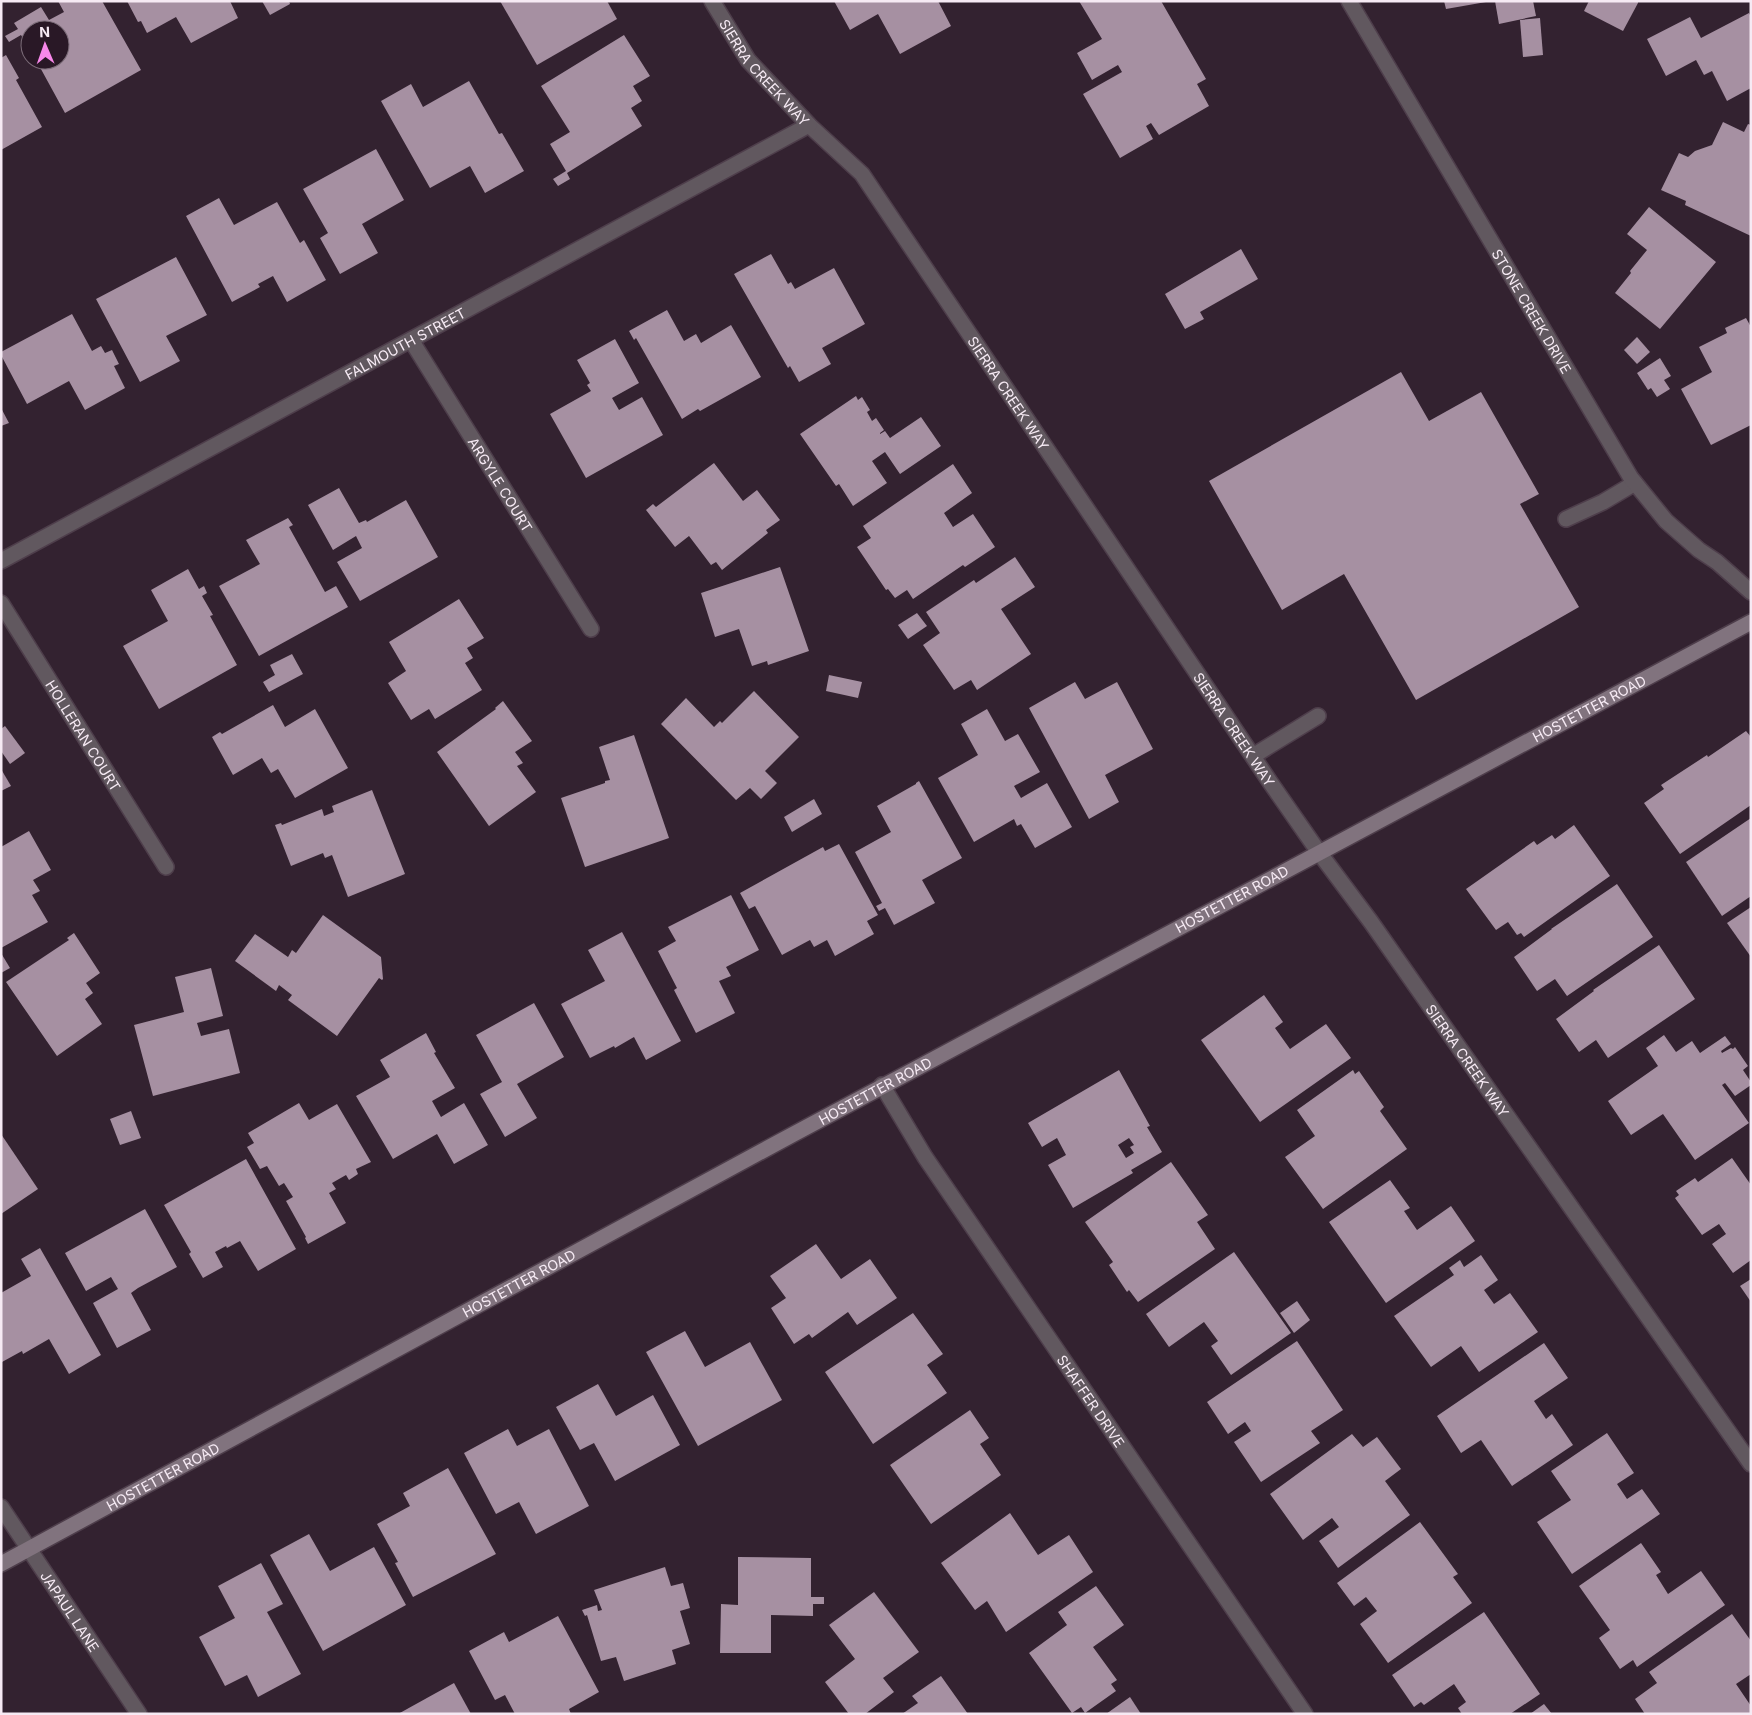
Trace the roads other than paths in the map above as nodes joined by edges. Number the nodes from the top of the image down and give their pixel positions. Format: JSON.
{"nodes":[{"id":1,"x":712,"y":1,"type":"edge"},
{"id":2,"x":1349,"y":1,"type":"edge"},
{"id":3,"x":809,"y":125,"type":"junction"},
{"id":4,"x":411,"y":340,"type":"junction"},
{"id":5,"x":1635,"y":483,"type":"junction"},
{"id":6,"x":1566,"y":519,"type":"dead end"},
{"id":7,"x":1,"y":562,"type":"edge"},
{"id":8,"x":1751,"y":592,"type":"edge"},
{"id":9,"x":1,"y":603,"type":"edge"},
{"id":10,"x":1751,"y":622,"type":"edge"},
{"id":11,"x":591,"y":629,"type":"dead end"},
{"id":12,"x":1318,"y":716,"type":"dead end"},
{"id":13,"x":1253,"y":756,"type":"junction"},
{"id":14,"x":1318,"y":851,"type":"junction"},
{"id":15,"x":166,"y":867,"type":"dead end"},
{"id":16,"x":882,"y":1085,"type":"junction"},
{"id":17,"x":1751,"y":1464,"type":"edge"},
{"id":18,"x":1,"y":1507,"type":"edge"},
{"id":19,"x":28,"y":1550,"type":"junction"},
{"id":20,"x":1,"y":1564,"type":"edge"},
{"id":21,"x":139,"y":1714,"type":"edge"},
{"id":22,"x":1305,"y":1714,"type":"edge"}],
"edges":[{"from":1,"to":3,"type":"street","name":"SIERRA CREEK WAY"},
{"from":2,"to":5,"type":"street","name":"STONE CREEK DRIVE"},
{"from":3,"to":4,"type":"street","name":"FALMOUTH STREET"},
{"from":3,"to":13,"type":"street","name":"SIERRA CREEK WAY"},
{"from":4,"to":7,"type":"street","name":"FALMOUTH STREET"},
{"from":4,"to":11,"type":"street","name":"ARGYLE COURT"},
{"from":5,"to":6,"type":"street"},
{"from":5,"to":8,"type":"street","name":"STONE CREEK DRIVE"},
{"from":9,"to":15,"type":"street","name":"HOLLERAN COURT"},
{"from":10,"to":14,"type":"main road","name":"HOSTETTER ROAD"},
{"from":12,"to":13,"type":"street"},
{"from":13,"to":14,"type":"street","name":"SIERRA CREEK WAY"},
{"from":14,"to":16,"type":"main road","name":"HOSTETTER ROAD"},
{"from":14,"to":17,"type":"street","name":"SIERRA CREEK WAY"},
{"from":16,"to":19,"type":"main road","name":"HOSTETTER ROAD"},
{"from":16,"to":22,"type":"street","name":"SHAFFER DRIVE"},
{"from":18,"to":19,"type":"street","name":"JAPAUL LANE"},
{"from":19,"to":20,"type":"main road","name":"HOSTETTER ROAD"},
{"from":19,"to":21,"type":"street","name":"JAPAUL LANE"}]}
